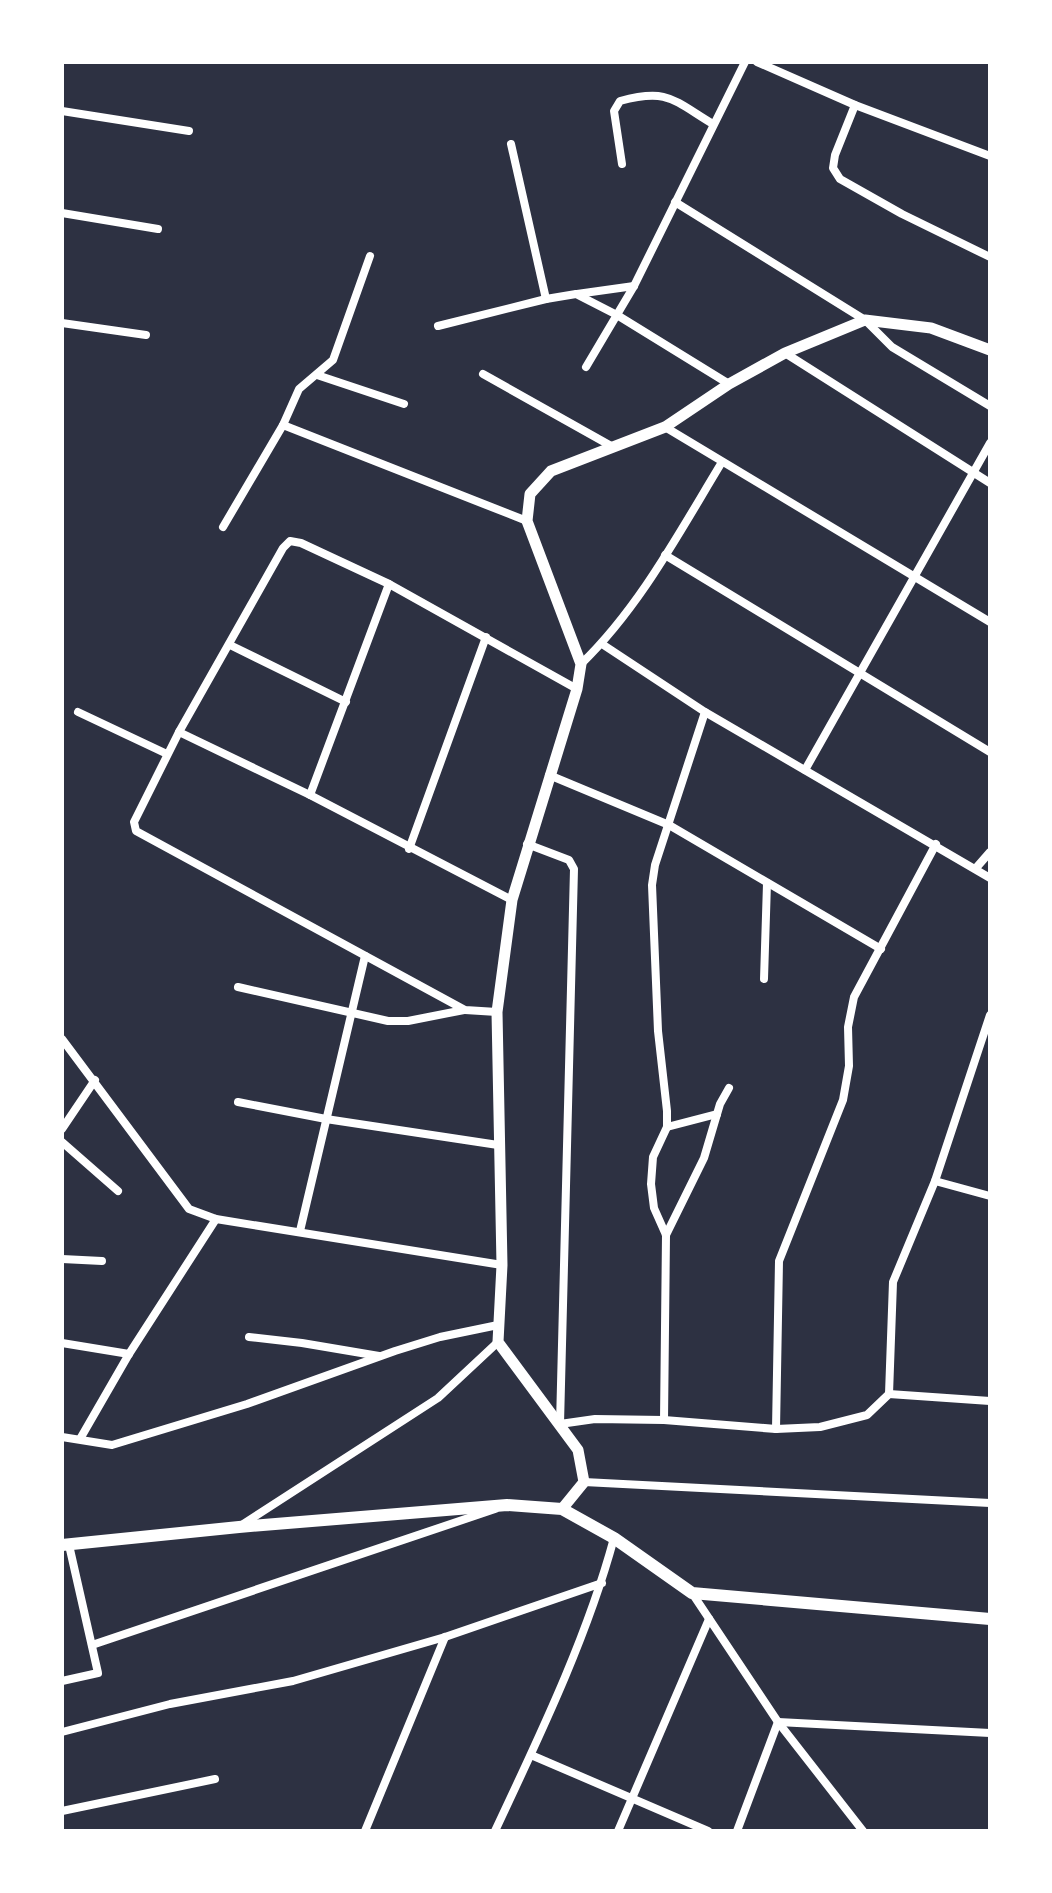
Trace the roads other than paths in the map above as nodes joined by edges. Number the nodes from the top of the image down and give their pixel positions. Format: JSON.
{"nodes":[{"id":1,"x":745,"y":62,"type":"edge"},
{"id":2,"x":757,"y":62,"type":"edge"},
{"id":3,"x":855,"y":105,"type":"junction"},
{"id":4,"x":62,"y":111,"type":"edge"},
{"id":5,"x":713,"y":124,"type":"junction"},
{"id":6,"x":189,"y":131,"type":"dead end"},
{"id":7,"x":511,"y":144,"type":"dead end"},
{"id":8,"x":990,"y":156,"type":"edge"},
{"id":9,"x":622,"y":164,"type":"dead end"},
{"id":10,"x":675,"y":202,"type":"junction"},
{"id":11,"x":62,"y":213,"type":"edge"},
{"id":12,"x":158,"y":229,"type":"dead end"},
{"id":13,"x":370,"y":256,"type":"dead end"},
{"id":14,"x":990,"y":257,"type":"edge"},
{"id":15,"x":634,"y":286,"type":"junction"},
{"id":16,"x":576,"y":294,"type":"junction"},
{"id":17,"x":546,"y":299,"type":"junction"},
{"id":18,"x":617,"y":315,"type":"junction"},
{"id":19,"x":865,"y":320,"type":"junction"},
{"id":20,"x":62,"y":323,"type":"edge"},
{"id":21,"x":438,"y":326,"type":"dead end"},
{"id":22,"x":146,"y":335,"type":"dead end"},
{"id":23,"x":990,"y":350,"type":"edge"},
{"id":24,"x":785,"y":353,"type":"junction"},
{"id":25,"x":586,"y":367,"type":"dead end"},
{"id":26,"x":483,"y":374,"type":"dead end"},
{"id":27,"x":317,"y":375,"type":"junction"},
{"id":28,"x":729,"y":384,"type":"junction"},
{"id":29,"x":404,"y":404,"type":"dead end"},
{"id":30,"x":990,"y":406,"type":"edge"},
{"id":31,"x":283,"y":425,"type":"junction"},
{"id":32,"x":665,"y":427,"type":"junction"},
{"id":33,"x":990,"y":443,"type":"edge"},
{"id":34,"x":613,"y":447,"type":"junction"},
{"id":35,"x":722,"y":462,"type":"junction"},
{"id":36,"x":972,"y":471,"type":"junction"},
{"id":37,"x":990,"y":483,"type":"edge"},
{"id":38,"x":527,"y":521,"type":"junction"},
{"id":39,"x":223,"y":527,"type":"dead end"},
{"id":40,"x":665,"y":555,"type":"junction"},
{"id":41,"x":917,"y":577,"type":"junction"},
{"id":42,"x":389,"y":584,"type":"junction"},
{"id":43,"x":990,"y":622,"type":"edge"},
{"id":44,"x":486,"y":637,"type":"junction"},
{"id":45,"x":602,"y":644,"type":"junction"},
{"id":46,"x":230,"y":645,"type":"junction"},
{"id":47,"x":581,"y":664,"type":"junction"},
{"id":48,"x":861,"y":672,"type":"junction"},
{"id":49,"x":577,"y":689,"type":"junction"},
{"id":50,"x":346,"y":702,"type":"junction"},
{"id":51,"x":78,"y":712,"type":"dead end"},
{"id":52,"x":705,"y":712,"type":"junction"},
{"id":53,"x":179,"y":732,"type":"junction"},
{"id":54,"x":990,"y":752,"type":"edge"},
{"id":55,"x":167,"y":754,"type":"junction"},
{"id":56,"x":805,"y":770,"type":"junction"},
{"id":57,"x":549,"y":775,"type":"junction"},
{"id":58,"x":310,"y":795,"type":"junction"},
{"id":59,"x":669,"y":825,"type":"junction"},
{"id":60,"x":527,"y":844,"type":"junction"},
{"id":61,"x":936,"y":844,"type":"junction"},
{"id":62,"x":409,"y":849,"type":"junction"},
{"id":63,"x":990,"y":852,"type":"edge"},
{"id":64,"x":976,"y":868,"type":"junction"},
{"id":65,"x":990,"y":878,"type":"edge"},
{"id":66,"x":767,"y":883,"type":"junction"},
{"id":67,"x":512,"y":900,"type":"junction"},
{"id":68,"x":881,"y":949,"type":"junction"},
{"id":69,"x":365,"y":956,"type":"junction"},
{"id":70,"x":764,"y":979,"type":"dead end"},
{"id":71,"x":238,"y":987,"type":"dead end"},
{"id":72,"x":465,"y":1010,"type":"junction"},
{"id":73,"x":497,"y":1012,"type":"junction"},
{"id":74,"x":351,"y":1014,"type":"junction"},
{"id":75,"x":990,"y":1015,"type":"edge"},
{"id":76,"x":62,"y":1039,"type":"edge"},
{"id":77,"x":978,"y":1056,"type":"junction"},
{"id":78,"x":990,"y":1059,"type":"edge"},
{"id":79,"x":95,"y":1080,"type":"junction"},
{"id":80,"x":729,"y":1088,"type":"dead end"},
{"id":81,"x":238,"y":1102,"type":"dead end"},
{"id":82,"x":717,"y":1114,"type":"junction"},
{"id":83,"x":326,"y":1119,"type":"junction"},
{"id":84,"x":667,"y":1127,"type":"junction"},
{"id":85,"x":62,"y":1129,"type":"edge"},
{"id":86,"x":62,"y":1142,"type":"edge"},
{"id":87,"x":498,"y":1145,"type":"junction"},
{"id":88,"x":935,"y":1181,"type":"junction"},
{"id":89,"x":118,"y":1191,"type":"dead end"},
{"id":90,"x":990,"y":1196,"type":"edge"},
{"id":91,"x":216,"y":1219,"type":"junction"},
{"id":92,"x":300,"y":1231,"type":"junction"},
{"id":93,"x":666,"y":1235,"type":"junction"},
{"id":94,"x":62,"y":1259,"type":"edge"},
{"id":95,"x":102,"y":1261,"type":"dead end"},
{"id":96,"x":502,"y":1265,"type":"junction"},
{"id":97,"x":498,"y":1325,"type":"junction"},
{"id":98,"x":249,"y":1337,"type":"dead end"},
{"id":99,"x":498,"y":1342,"type":"junction"},
{"id":100,"x":62,"y":1343,"type":"edge"},
{"id":101,"x":129,"y":1354,"type":"junction"},
{"id":102,"x":380,"y":1356,"type":"junction"},
{"id":103,"x":889,"y":1394,"type":"junction"},
{"id":104,"x":990,"y":1401,"type":"edge"},
{"id":105,"x":664,"y":1420,"type":"junction"},
{"id":106,"x":560,"y":1424,"type":"junction"},
{"id":107,"x":776,"y":1429,"type":"junction"},
{"id":108,"x":62,"y":1437,"type":"edge"},
{"id":109,"x":80,"y":1439,"type":"junction"},
{"id":110,"x":584,"y":1482,"type":"junction"},
{"id":111,"x":990,"y":1503,"type":"edge"},
{"id":112,"x":507,"y":1505,"type":"junction"},
{"id":113,"x":562,"y":1509,"type":"junction"},
{"id":114,"x":239,"y":1527,"type":"junction"},
{"id":115,"x":614,"y":1538,"type":"junction"},
{"id":116,"x":66,"y":1545,"type":"edge"},
{"id":117,"x":602,"y":1583,"type":"junction"},
{"id":118,"x":692,"y":1593,"type":"junction"},
{"id":119,"x":709,"y":1619,"type":"junction"},
{"id":120,"x":990,"y":1619,"type":"edge"},
{"id":121,"x":445,"y":1637,"type":"junction"},
{"id":122,"x":92,"y":1645,"type":"junction"},
{"id":123,"x":62,"y":1681,"type":"edge"},
{"id":124,"x":778,"y":1722,"type":"junction"},
{"id":125,"x":62,"y":1732,"type":"edge"},
{"id":126,"x":990,"y":1733,"type":"edge"},
{"id":127,"x":531,"y":1755,"type":"junction"},
{"id":128,"x":215,"y":1779,"type":"dead end"},
{"id":129,"x":633,"y":1799,"type":"junction"},
{"id":130,"x":62,"y":1811,"type":"edge"},
{"id":131,"x":365,"y":1831,"type":"edge"},
{"id":132,"x":495,"y":1831,"type":"edge"},
{"id":133,"x":618,"y":1831,"type":"edge"},
{"id":134,"x":708,"y":1831,"type":"edge"},
{"id":135,"x":737,"y":1831,"type":"edge"},
{"id":136,"x":863,"y":1831,"type":"edge"}],
"edges":[{"from":1,"to":5,"type":"street"},
{"from":2,"to":3,"type":"street"},
{"from":3,"to":8,"type":"street"},
{"from":3,"to":14,"type":"street"},
{"from":4,"to":6,"type":"street"},
{"from":5,"to":9,"type":"street"},
{"from":5,"to":10,"type":"street"},
{"from":7,"to":17,"type":"street"},
{"from":10,"to":15,"type":"street"},
{"from":10,"to":19,"type":"street"},
{"from":11,"to":12,"type":"street"},
{"from":13,"to":27,"type":"street"},
{"from":15,"to":16,"type":"street"},
{"from":15,"to":18,"type":"street"},
{"from":16,"to":17,"type":"street"},
{"from":16,"to":18,"type":"street"},
{"from":17,"to":21,"type":"street"},
{"from":18,"to":25,"type":"street"},
{"from":18,"to":28,"type":"street"},
{"from":19,"to":23,"type":"street"},
{"from":19,"to":24,"type":"street"},
{"from":19,"to":30,"type":"street"},
{"from":20,"to":22,"type":"street"},
{"from":24,"to":28,"type":"street"},
{"from":24,"to":36,"type":"street"},
{"from":26,"to":34,"type":"street"},
{"from":27,"to":29,"type":"street"},
{"from":27,"to":31,"type":"street"},
{"from":28,"to":32,"type":"street"},
{"from":31,"to":38,"type":"street"},
{"from":31,"to":39,"type":"street"},
{"from":32,"to":34,"type":"street"},
{"from":32,"to":35,"type":"street"},
{"from":33,"to":36,"type":"street"},
{"from":34,"to":38,"type":"street"},
{"from":35,"to":40,"type":"street"},
{"from":35,"to":41,"type":"street"},
{"from":36,"to":37,"type":"street"},
{"from":36,"to":41,"type":"street"},
{"from":38,"to":47,"type":"street"},
{"from":40,"to":45,"type":"street"},
{"from":40,"to":48,"type":"street"},
{"from":41,"to":43,"type":"street"},
{"from":41,"to":48,"type":"street"},
{"from":42,"to":44,"type":"street"},
{"from":42,"to":46,"type":"street"},
{"from":42,"to":50,"type":"street"},
{"from":44,"to":49,"type":"street"},
{"from":44,"to":62,"type":"street"},
{"from":45,"to":47,"type":"street"},
{"from":45,"to":52,"type":"street"},
{"from":46,"to":50,"type":"street"},
{"from":46,"to":53,"type":"street"},
{"from":47,"to":49,"type":"street"},
{"from":48,"to":54,"type":"street"},
{"from":48,"to":56,"type":"street"},
{"from":49,"to":57,"type":"street"},
{"from":50,"to":58,"type":"street"},
{"from":51,"to":55,"type":"street"},
{"from":52,"to":56,"type":"street"},
{"from":52,"to":59,"type":"street"},
{"from":53,"to":55,"type":"street"},
{"from":53,"to":58,"type":"street"},
{"from":55,"to":69,"type":"street"},
{"from":56,"to":61,"type":"street"},
{"from":57,"to":59,"type":"street"},
{"from":57,"to":60,"type":"street"},
{"from":58,"to":62,"type":"street"},
{"from":59,"to":66,"type":"street"},
{"from":59,"to":84,"type":"street"},
{"from":60,"to":67,"type":"street"},
{"from":60,"to":106,"type":"street"},
{"from":61,"to":64,"type":"street"},
{"from":61,"to":68,"type":"street"},
{"from":62,"to":67,"type":"street"},
{"from":63,"to":64,"type":"street"},
{"from":64,"to":65,"type":"street"},
{"from":66,"to":68,"type":"street"},
{"from":66,"to":70,"type":"street"},
{"from":67,"to":73,"type":"street"},
{"from":68,"to":107,"type":"street"},
{"from":69,"to":72,"type":"street"},
{"from":69,"to":74,"type":"street"},
{"from":71,"to":74,"type":"street"},
{"from":72,"to":73,"type":"street"},
{"from":72,"to":74,"type":"street"},
{"from":73,"to":87,"type":"street"},
{"from":74,"to":83,"type":"street"},
{"from":75,"to":77,"type":"street"},
{"from":76,"to":79,"type":"street"},
{"from":77,"to":78,"type":"street"},
{"from":77,"to":88,"type":"street"},
{"from":79,"to":85,"type":"street"},
{"from":79,"to":91,"type":"street"},
{"from":80,"to":82,"type":"street"},
{"from":81,"to":83,"type":"street"},
{"from":82,"to":84,"type":"street"},
{"from":82,"to":93,"type":"street"},
{"from":83,"to":87,"type":"street"},
{"from":83,"to":92,"type":"street"},
{"from":84,"to":93,"type":"street"},
{"from":86,"to":89,"type":"street"},
{"from":87,"to":96,"type":"street"},
{"from":88,"to":90,"type":"street"},
{"from":88,"to":103,"type":"street"},
{"from":91,"to":92,"type":"street"},
{"from":91,"to":101,"type":"street"},
{"from":92,"to":96,"type":"street"},
{"from":93,"to":105,"type":"street"},
{"from":94,"to":95,"type":"street"},
{"from":96,"to":97,"type":"street"},
{"from":97,"to":99,"type":"street"},
{"from":97,"to":102,"type":"street"},
{"from":98,"to":102,"type":"street"},
{"from":99,"to":106,"type":"street"},
{"from":99,"to":114,"type":"street"},
{"from":100,"to":101,"type":"street"},
{"from":101,"to":109,"type":"street"},
{"from":102,"to":109,"type":"street"},
{"from":103,"to":104,"type":"street"},
{"from":103,"to":107,"type":"street"},
{"from":105,"to":106,"type":"street"},
{"from":105,"to":107,"type":"street"},
{"from":106,"to":110,"type":"street"},
{"from":108,"to":109,"type":"street"},
{"from":110,"to":111,"type":"street"},
{"from":110,"to":113,"type":"street"},
{"from":112,"to":113,"type":"main road"},
{"from":112,"to":114,"type":"main road"},
{"from":112,"to":122,"type":"street"},
{"from":113,"to":115,"type":"main road"},
{"from":114,"to":116,"type":"main road"},
{"from":115,"to":117,"type":"street"},
{"from":115,"to":118,"type":"main road"},
{"from":116,"to":122,"type":"street"},
{"from":117,"to":121,"type":"street"},
{"from":117,"to":127,"type":"street"},
{"from":118,"to":119,"type":"street"},
{"from":118,"to":120,"type":"main road"},
{"from":119,"to":124,"type":"street"},
{"from":119,"to":129,"type":"street"},
{"from":121,"to":125,"type":"street"},
{"from":121,"to":131,"type":"street"},
{"from":122,"to":123,"type":"street"},
{"from":124,"to":126,"type":"street"},
{"from":124,"to":135,"type":"street"},
{"from":124,"to":136,"type":"street"},
{"from":127,"to":129,"type":"street"},
{"from":127,"to":132,"type":"street"},
{"from":128,"to":130,"type":"street"},
{"from":129,"to":133,"type":"street"},
{"from":129,"to":134,"type":"street"}]}
